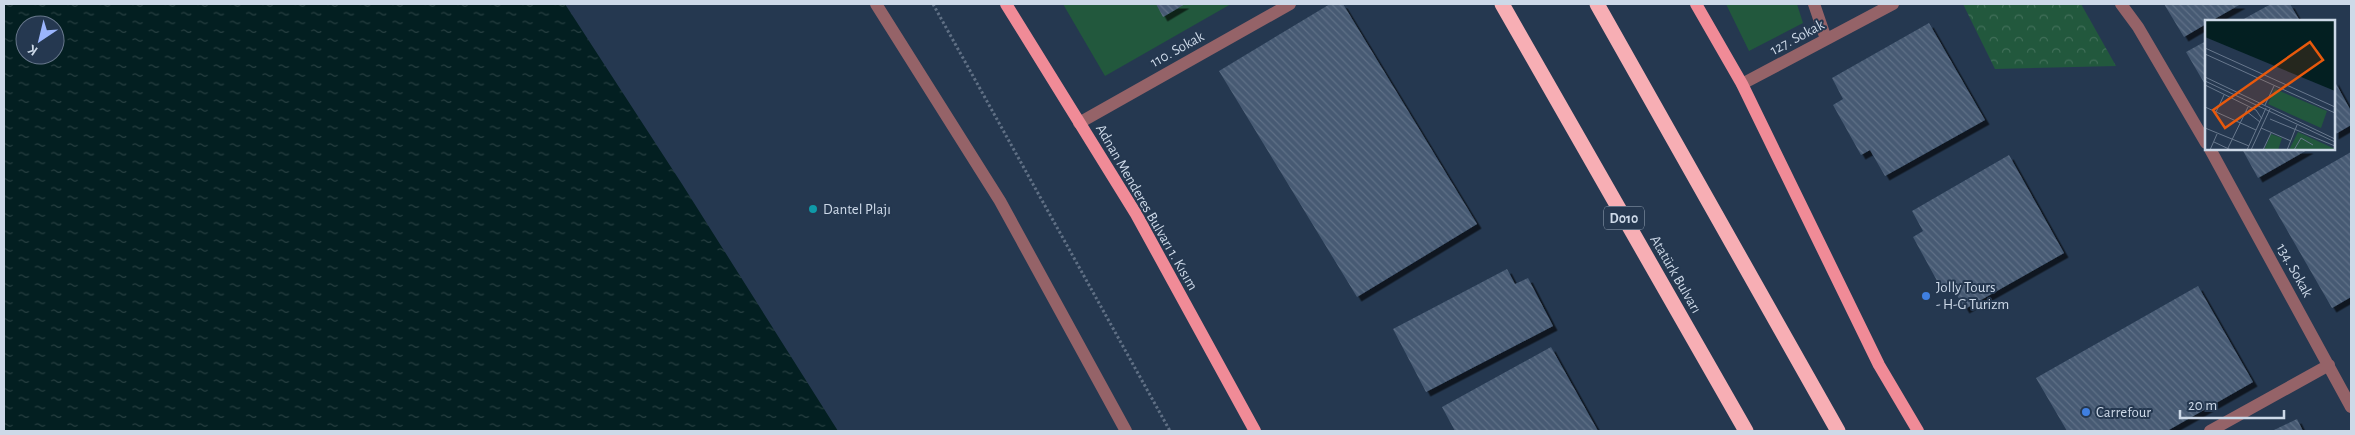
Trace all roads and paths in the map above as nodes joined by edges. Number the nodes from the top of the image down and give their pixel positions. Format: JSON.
{"nodes":[{"id":1,"x":876,"y":4,"type":"edge"},
{"id":2,"x":932,"y":4,"type":"edge"},
{"id":3,"x":1006,"y":4,"type":"edge"},
{"id":4,"x":1290,"y":4,"type":"edge"},
{"id":5,"x":1502,"y":4,"type":"edge"},
{"id":6,"x":1597,"y":4,"type":"edge"},
{"id":7,"x":1696,"y":4,"type":"edge"},
{"id":8,"x":1814,"y":4,"type":"edge"},
{"id":9,"x":1893,"y":4,"type":"edge"},
{"id":10,"x":2121,"y":4,"type":"edge"},
{"id":11,"x":1826,"y":39,"type":"junction"},
{"id":12,"x":1742,"y":84,"type":"junction"},
{"id":13,"x":1079,"y":123,"type":"junction"},
{"id":14,"x":2205,"y":141,"type":"edge"},
{"id":15,"x":2211,"y":150,"type":"edge"},
{"id":16,"x":2329,"y":365,"type":"junction"},
{"id":17,"x":2351,"y":407,"type":"edge"},
{"id":18,"x":1126,"y":431,"type":"edge"},
{"id":19,"x":1170,"y":431,"type":"edge"},
{"id":20,"x":1254,"y":431,"type":"edge"},
{"id":21,"x":1746,"y":431,"type":"edge"},
{"id":22,"x":1838,"y":431,"type":"edge"},
{"id":23,"x":1918,"y":431,"type":"edge"},
{"id":24,"x":2210,"y":431,"type":"edge"}],
"edges":[{"from":1,"to":18,"type":"street"},
{"from":2,"to":19,"type":"path"},
{"from":3,"to":13,"type":"main road","name":"Adnan Menderes Bulvarı 1. Kısım"},
{"from":4,"to":13,"type":"street","name":"110. Sokak"},
{"from":5,"to":21,"type":"highway","name":"Atatürk Bulvarı","number":"D010"},
{"from":6,"to":22,"type":"highway"},
{"from":7,"to":12,"type":"main road"},
{"from":8,"to":11,"type":"street"},
{"from":9,"to":11,"type":"street","name":"127. Sokak"},
{"from":10,"to":14,"type":"street"},
{"from":11,"to":12,"type":"street","name":"127. Sokak"},
{"from":12,"to":23,"type":"main road"},
{"from":13,"to":20,"type":"main road","name":"Adnan Menderes Bulvarı 1. Kısım"},
{"from":15,"to":16,"type":"street","name":"134. Sokak"},
{"from":16,"to":17,"type":"street","name":"134. Sokak"},
{"from":16,"to":24,"type":"street"}]}
